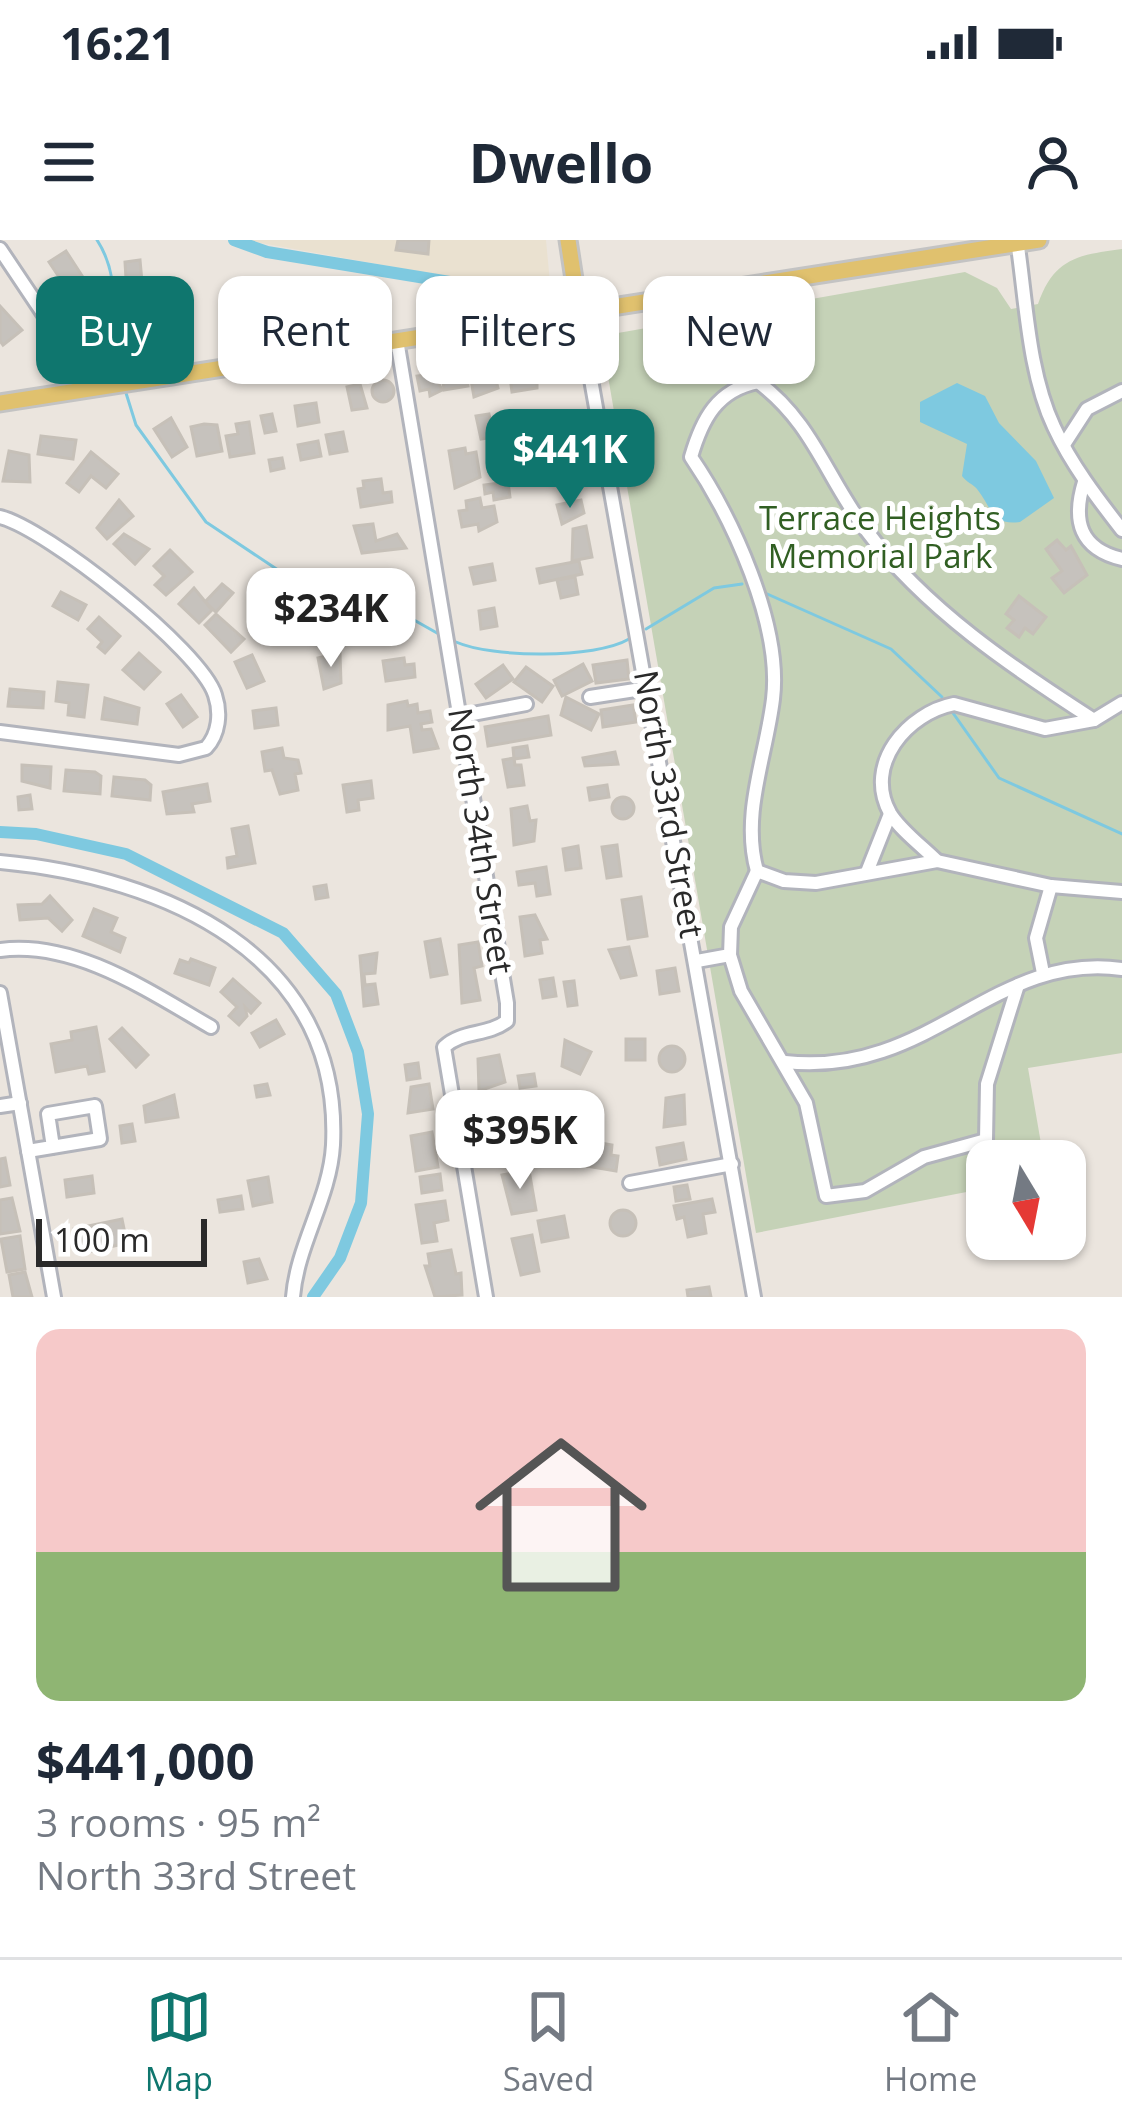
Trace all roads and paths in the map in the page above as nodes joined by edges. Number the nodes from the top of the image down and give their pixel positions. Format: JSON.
{"nodes":[{"id":1,"x":568,"y":240,"type":"edge"},
{"id":2,"x":1039,"y":240,"type":"edge"},
{"id":3,"x":1017,"y":242,"type":"edge"},
{"id":4,"x":0,"y":249,"type":"edge"},
{"id":5,"x":574,"y":276,"type":"edge"},
{"id":6,"x":619,"y":306,"type":"edge"},
{"id":7,"x":416,"y":337,"type":"edge"},
{"id":8,"x":398,"y":340,"type":"junction"},
{"id":9,"x":592,"y":384,"type":"edge"},
{"id":10,"x":93,"y":388,"type":"junction"},
{"id":11,"x":1122,"y":391,"type":"edge"},
{"id":12,"x":0,"y":403,"type":"edge"},
{"id":13,"x":1065,"y":443,"type":"junction"},
{"id":14,"x":1084,"y":482,"type":"junction"},
{"id":15,"x":0,"y":517,"type":"edge"},
{"id":16,"x":1122,"y":530,"type":"edge"},
{"id":17,"x":1122,"y":559,"type":"edge"},
{"id":18,"x":648,"y":688,"type":"junction"},
{"id":19,"x":590,"y":697,"type":"dead end"},
{"id":20,"x":526,"y":704,"type":"dead end"},
{"id":21,"x":1122,"y":704,"type":"edge"},
{"id":22,"x":462,"y":716,"type":"junction"},
{"id":23,"x":1094,"y":720,"type":"junction"},
{"id":24,"x":0,"y":732,"type":"edge"},
{"id":25,"x":890,"y":814,"type":"junction"},
{"id":26,"x":0,"y":862,"type":"edge"},
{"id":27,"x":938,"y":862,"type":"junction"},
{"id":28,"x":757,"y":872,"type":"junction"},
{"id":29,"x":867,"y":872,"type":"junction"},
{"id":30,"x":1051,"y":886,"type":"junction"},
{"id":31,"x":1122,"y":892,"type":"edge"},
{"id":32,"x":0,"y":950,"type":"edge"},
{"id":33,"x":730,"y":956,"type":"junction"},
{"id":34,"x":698,"y":961,"type":"junction"},
{"id":35,"x":1122,"y":969,"type":"edge"},
{"id":36,"x":1043,"y":973,"type":"junction"},
{"id":37,"x":1018,"y":985,"type":"junction"},
{"id":38,"x":0,"y":993,"type":"edge"},
{"id":39,"x":211,"y":1027,"type":"dead end"},
{"id":40,"x":785,"y":1062,"type":"junction"},
{"id":41,"x":20,"y":1103,"type":"junction"},
{"id":42,"x":0,"y":1106,"type":"edge"},
{"id":43,"x":53,"y":1147,"type":"junction"},
{"id":44,"x":28,"y":1151,"type":"junction"},
{"id":45,"x":732,"y":1164,"type":"junction"},
{"id":46,"x":630,"y":1184,"type":"dead end"},
{"id":47,"x":54,"y":1297,"type":"edge"},
{"id":48,"x":293,"y":1297,"type":"edge"},
{"id":49,"x":486,"y":1297,"type":"edge"},
{"id":50,"x":754,"y":1297,"type":"edge"}],
"edges":[{"from":1,"to":5,"type":"main road"},
{"from":2,"to":3,"type":"main road"},
{"from":3,"to":6,"type":"main road"},
{"from":3,"to":13,"type":"street"},
{"from":4,"to":10,"type":"street"},
{"from":7,"to":8,"type":"main road"},
{"from":8,"to":10,"type":"main road"},
{"from":8,"to":22,"type":"street","name":"North 34th Street"},
{"from":9,"to":18,"type":"street","name":"North 33rd Street"},
{"from":10,"to":12,"type":"main road"},
{"from":11,"to":13,"type":"street"},
{"from":13,"to":14,"type":"street"},
{"from":14,"to":16,"type":"street"},
{"from":14,"to":17,"type":"street"},
{"from":15,"to":24,"type":"street"},
{"from":18,"to":19,"type":"street"},
{"from":18,"to":34,"type":"street","name":"North 33rd Street"},
{"from":20,"to":22,"type":"street"},
{"from":21,"to":23,"type":"street"},
{"from":22,"to":49,"type":"street","name":"North 34th Street"},
{"from":23,"to":25,"type":"street"},
{"from":23,"to":28,"type":"street"},
{"from":25,"to":27,"type":"street"},
{"from":25,"to":29,"type":"street"},
{"from":26,"to":48,"type":"street"},
{"from":27,"to":29,"type":"street"},
{"from":27,"to":30,"type":"street"},
{"from":28,"to":29,"type":"street"},
{"from":28,"to":33,"type":"street"},
{"from":30,"to":31,"type":"street"},
{"from":30,"to":36,"type":"street"},
{"from":32,"to":39,"type":"street"},
{"from":33,"to":34,"type":"street"},
{"from":33,"to":40,"type":"street"},
{"from":34,"to":45,"type":"street","name":"North 33rd Street"},
{"from":35,"to":36,"type":"street"},
{"from":36,"to":37,"type":"street"},
{"from":37,"to":40,"type":"street"},
{"from":37,"to":40,"type":"street"},
{"from":38,"to":41,"type":"street"},
{"from":41,"to":42,"type":"street"},
{"from":41,"to":44,"type":"street"},
{"from":43,"to":43,"type":"street"},
{"from":43,"to":44,"type":"street"},
{"from":44,"to":47,"type":"street"},
{"from":45,"to":46,"type":"street"},
{"from":45,"to":50,"type":"street","name":"North 33rd Street"}]}
